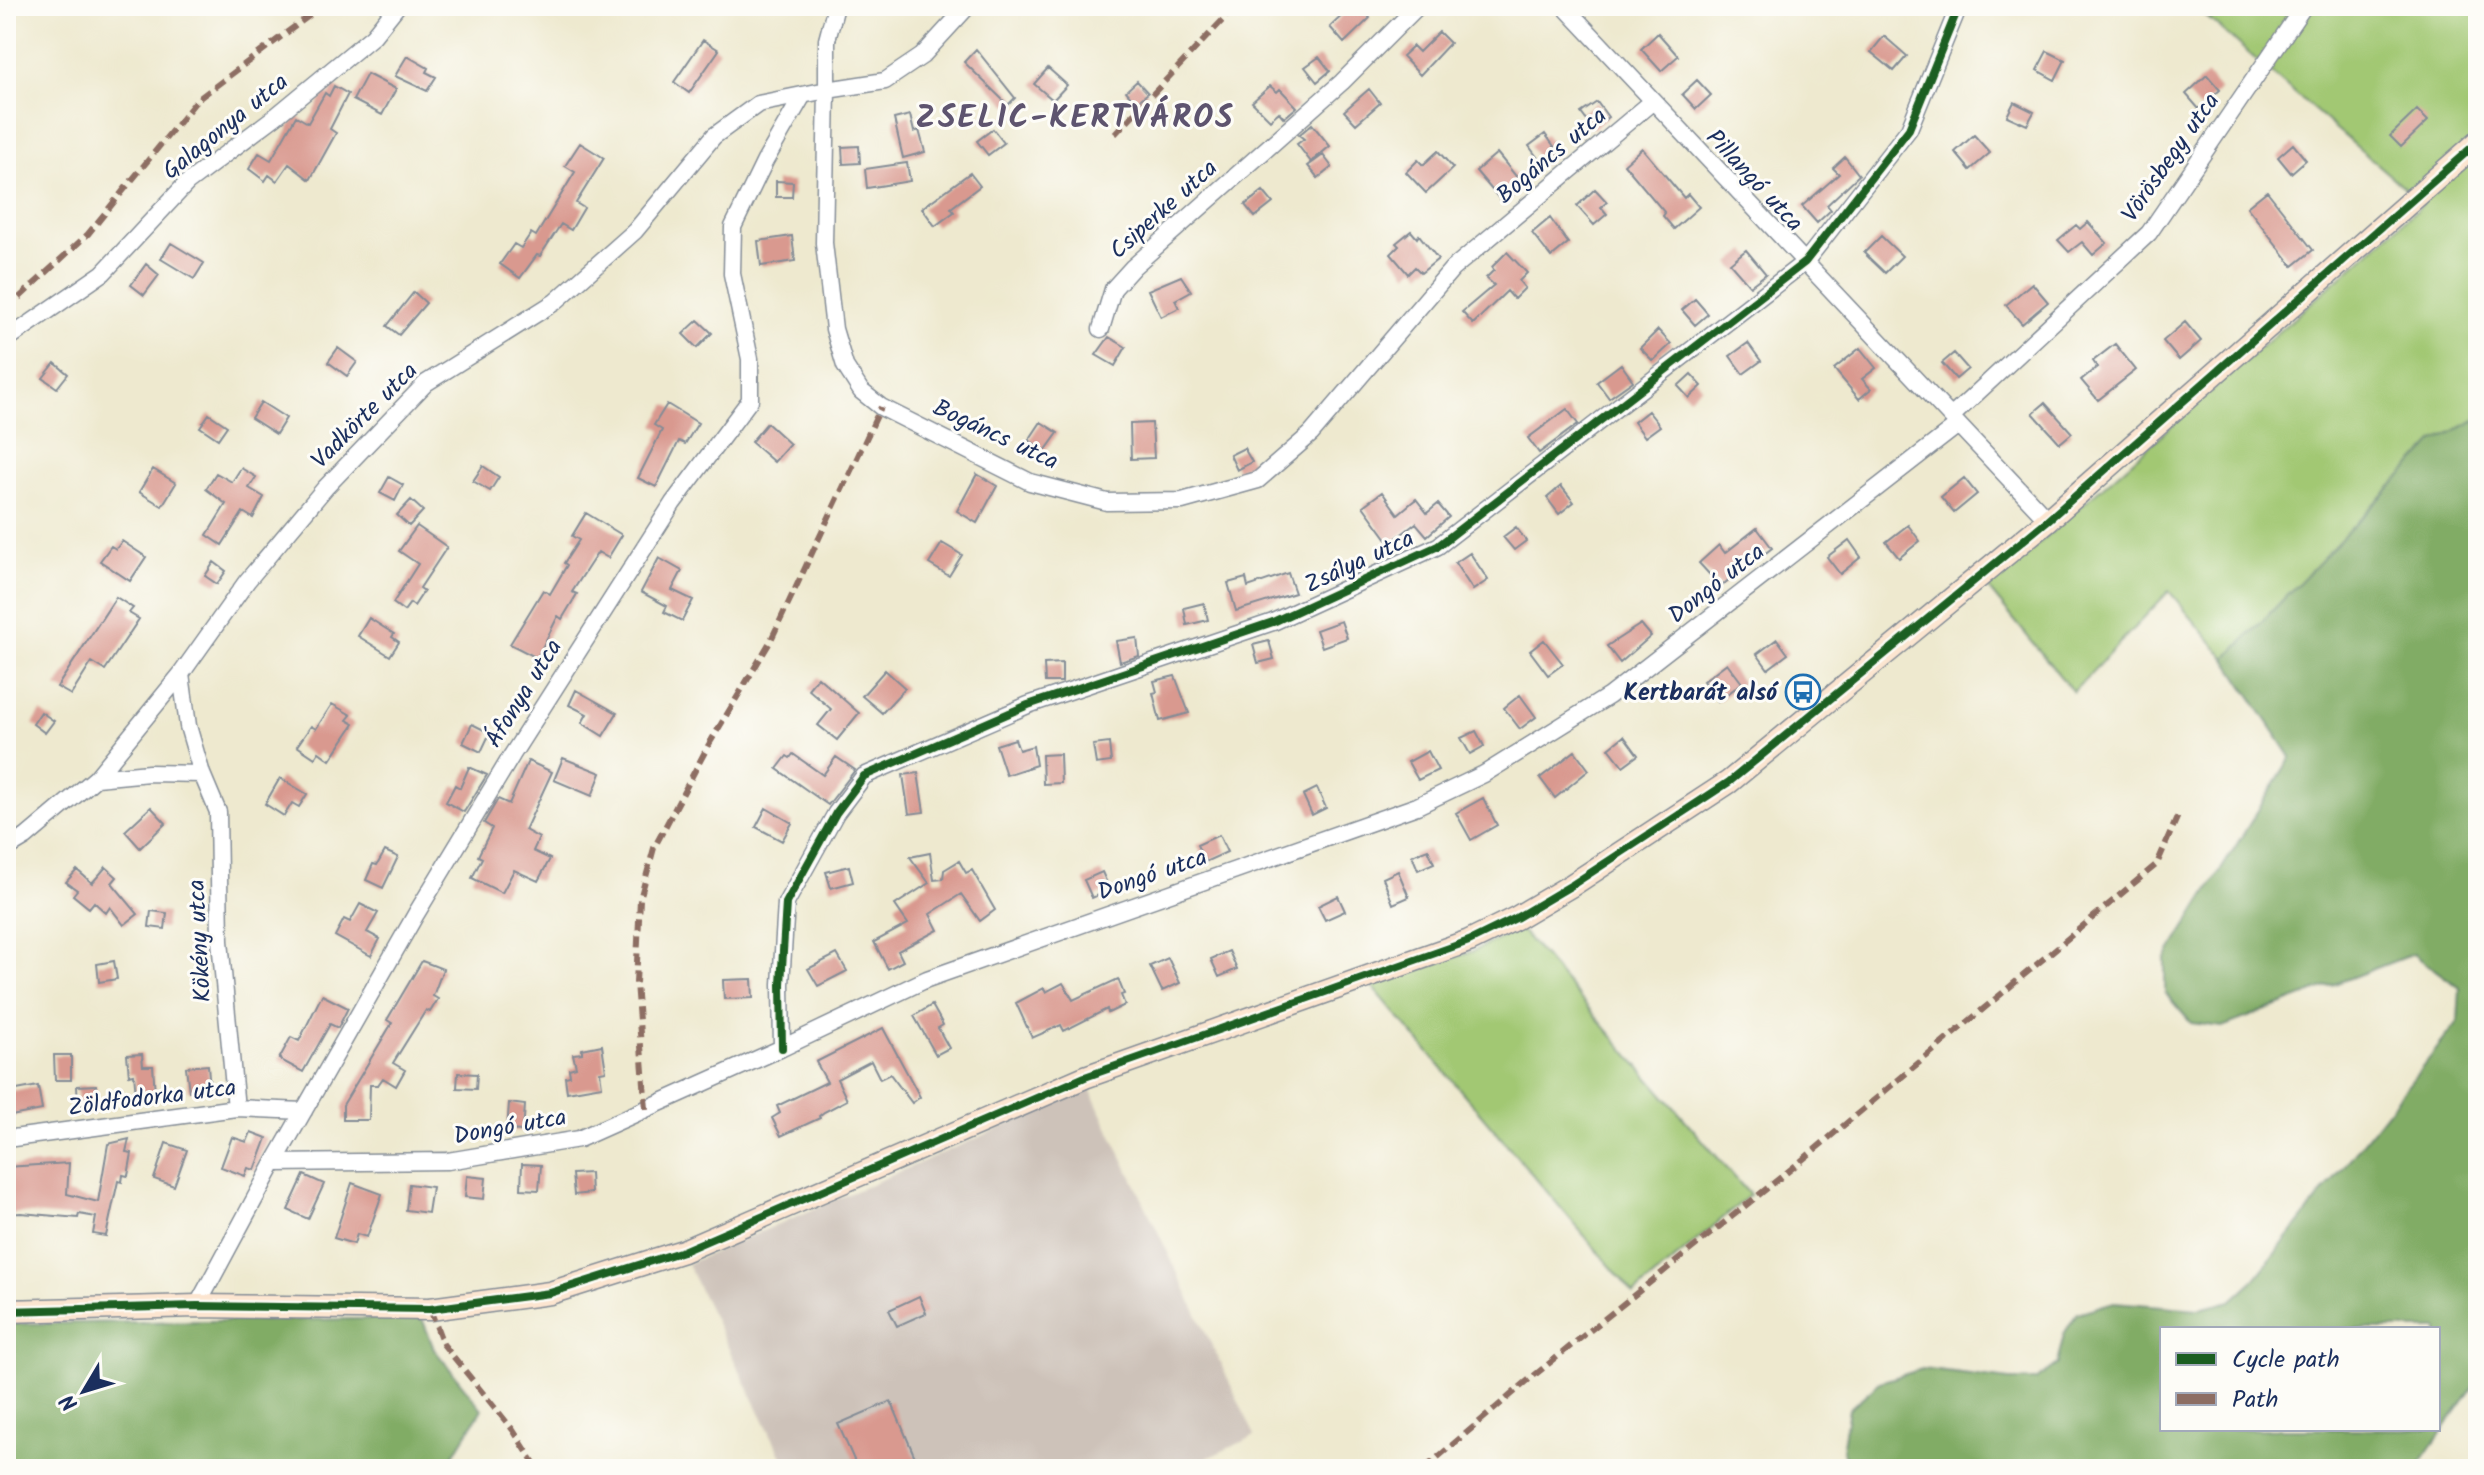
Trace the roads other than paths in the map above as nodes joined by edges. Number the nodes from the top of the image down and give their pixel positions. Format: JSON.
{"nodes":[{"id":1,"x":397,"y":6,"type":"edge"},
{"id":2,"x":836,"y":6,"type":"edge"},
{"id":3,"x":968,"y":6,"type":"edge"},
{"id":4,"x":1418,"y":6,"type":"edge"},
{"id":5,"x":1564,"y":6,"type":"edge"},
{"id":6,"x":1959,"y":6,"type":"edge"},
{"id":7,"x":2304,"y":6,"type":"edge"},
{"id":8,"x":827,"y":90,"type":"junction"},
{"id":9,"x":803,"y":95,"type":"junction"},
{"id":10,"x":1653,"y":101,"type":"junction"},
{"id":11,"x":2478,"y":142,"type":"edge"},
{"id":12,"x":1805,"y":262,"type":"junction"},
{"id":13,"x":1101,"y":329,"type":"dead end"},
{"id":14,"x":6,"y":340,"type":"edge"},
{"id":15,"x":1954,"y":421,"type":"junction"},
{"id":16,"x":2048,"y":520,"type":"junction"},
{"id":17,"x":181,"y":674,"type":"junction"},
{"id":18,"x":202,"y":774,"type":"junction"},
{"id":19,"x":96,"y":778,"type":"junction"},
{"id":20,"x":6,"y":849,"type":"edge"},
{"id":21,"x":782,"y":1048,"type":"junction"},
{"id":22,"x":236,"y":1108,"type":"junction"},
{"id":23,"x":304,"y":1111,"type":"junction"},
{"id":24,"x":6,"y":1139,"type":"edge"},
{"id":25,"x":274,"y":1163,"type":"junction"},
{"id":26,"x":197,"y":1306,"type":"junction"},
{"id":27,"x":6,"y":1311,"type":"edge"}],
"edges":[{"from":1,"to":14,"type":"street","name":"Galagonya utca"},
{"from":2,"to":8,"type":"street"},
{"from":3,"to":8,"type":"street","name":"Vadkörte utca"},
{"from":4,"to":13,"type":"street","name":"Csiperke utca"},
{"from":5,"to":10,"type":"street","name":"Pillangó utca"},
{"from":6,"to":12,"type":"street","name":"Zsálya utca"},
{"from":7,"to":15,"type":"street","name":"Vörösbegy utca"},
{"from":8,"to":9,"type":"street","name":"Vadkörte utca"},
{"from":8,"to":10,"type":"street","name":"Bogáncs utca"},
{"from":9,"to":17,"type":"street","name":"Vadkörte utca"},
{"from":9,"to":23,"type":"street","name":"Áfonya utca"},
{"from":10,"to":12,"type":"street","name":"Pillangó utca"},
{"from":11,"to":16,"type":"street"},
{"from":12,"to":15,"type":"street","name":"Pillangó utca"},
{"from":12,"to":21,"type":"street","name":"Zsálya utca"},
{"from":15,"to":16,"type":"street","name":"Pillangó utca"},
{"from":15,"to":21,"type":"street","name":"Dongó utca"},
{"from":16,"to":26,"type":"street"},
{"from":17,"to":18,"type":"street","name":"Kökény utca"},
{"from":17,"to":19,"type":"street","name":"Vadkörte utca"},
{"from":18,"to":19,"type":"street"},
{"from":18,"to":22,"type":"street","name":"Kökény utca"},
{"from":19,"to":20,"type":"street","name":"Vadkörte utca"},
{"from":21,"to":25,"type":"street","name":"Dongó utca"},
{"from":22,"to":23,"type":"street","name":"Zöldfodorka utca"},
{"from":22,"to":24,"type":"street","name":"Zöldfodorka utca"},
{"from":23,"to":25,"type":"street","name":"Áfonya utca"},
{"from":25,"to":26,"type":"street","name":"Áfonya utca"},
{"from":26,"to":27,"type":"street"}]}
